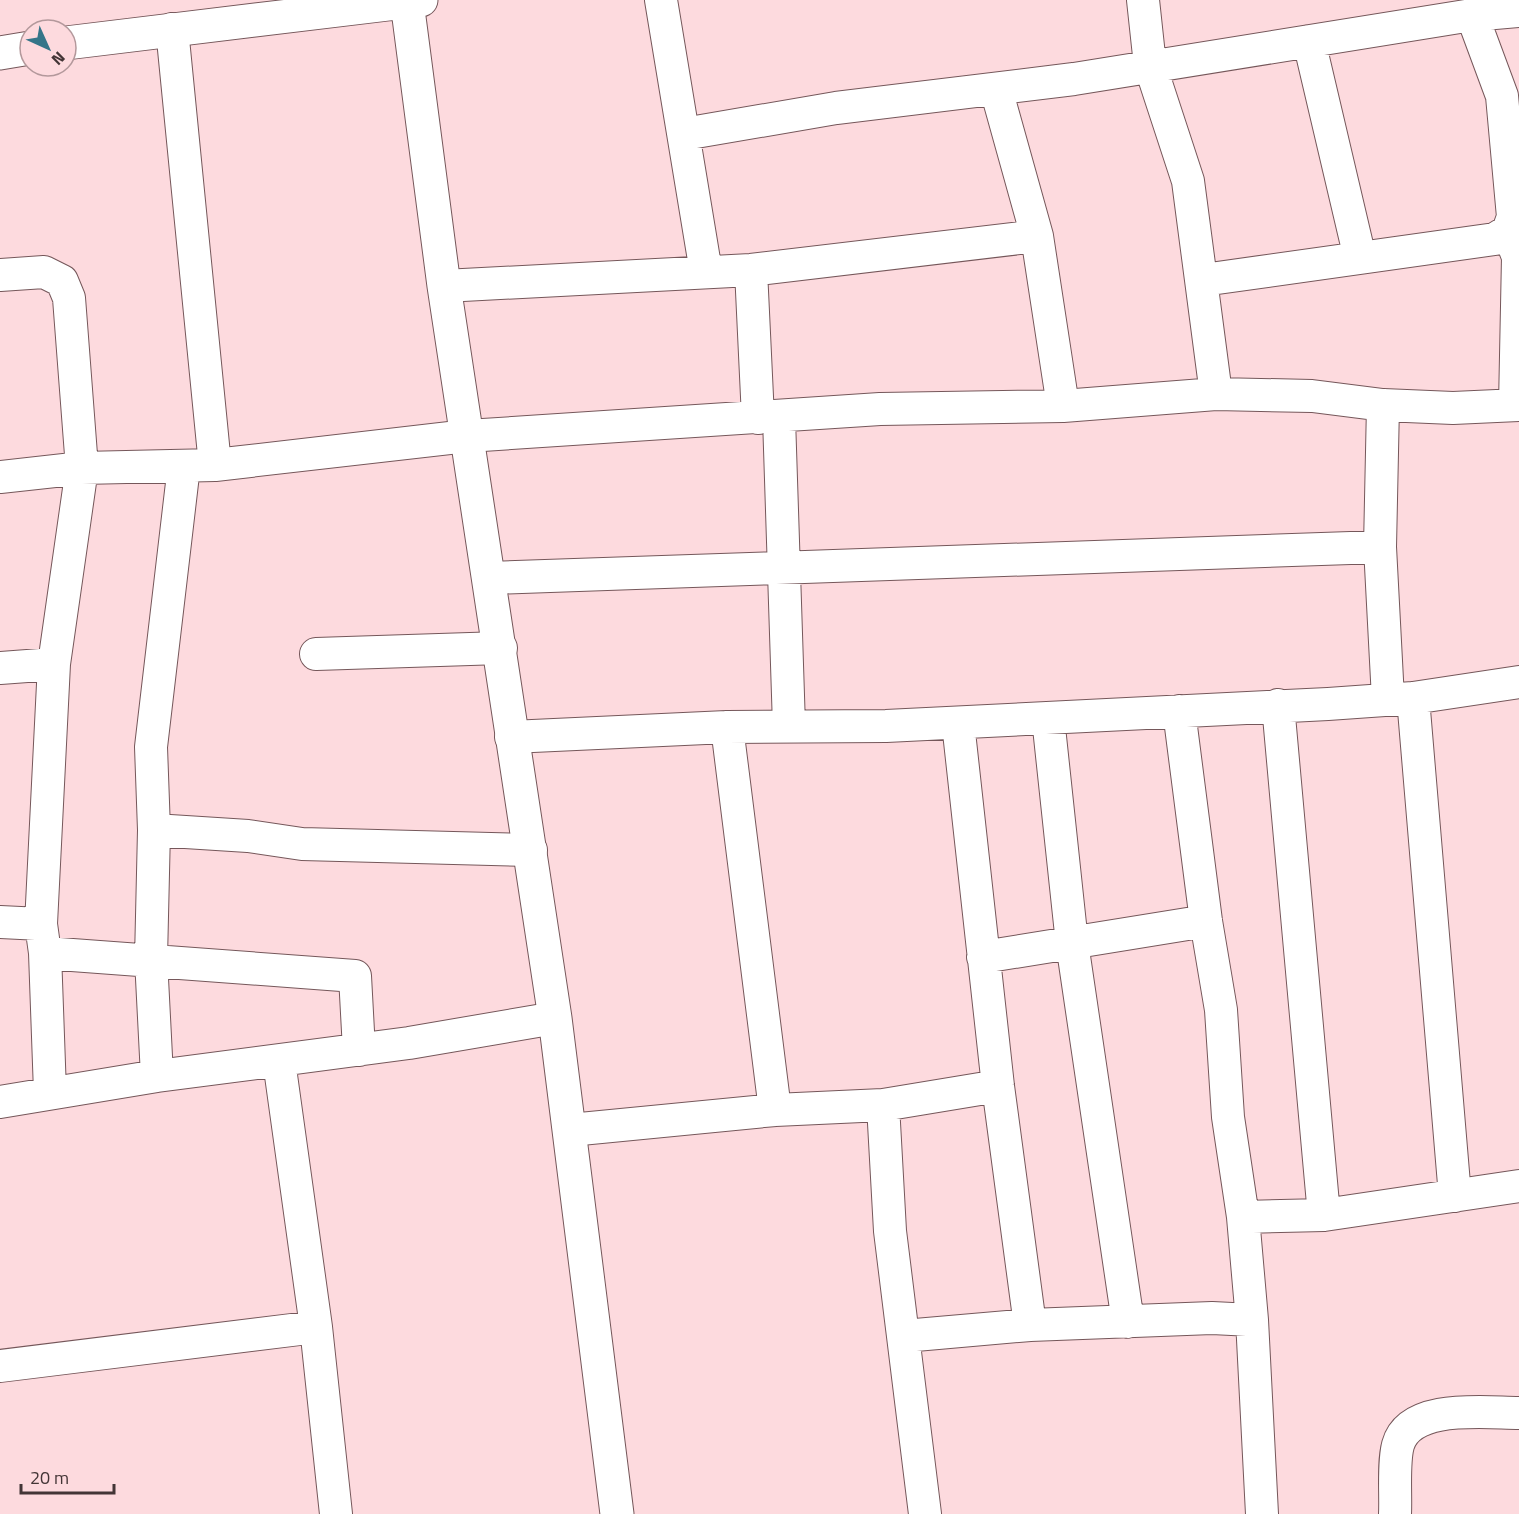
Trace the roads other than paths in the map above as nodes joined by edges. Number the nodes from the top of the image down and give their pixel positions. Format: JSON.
{"nodes":[{"id":1,"x":662,"y":0,"type":"edge"},
{"id":2,"x":1143,"y":0,"type":"edge"},
{"id":3,"x":398,"y":2,"type":"edge"},
{"id":4,"x":1460,"y":11,"type":"edge"},
{"id":5,"x":1519,"y":11,"type":"edge"},
{"id":6,"x":172,"y":28,"type":"junction"},
{"id":7,"x":78,"y":41,"type":"edge"},
{"id":8,"x":1308,"y":41,"type":"junction"},
{"id":9,"x":18,"y":50,"type":"edge"},
{"id":10,"x":0,"y":53,"type":"edge"},
{"id":11,"x":1150,"y":65,"type":"junction"},
{"id":12,"x":996,"y":89,"type":"junction"},
{"id":13,"x":684,"y":134,"type":"junction"},
{"id":14,"x":1037,"y":236,"type":"junction"},
{"id":15,"x":1515,"y":248,"type":"edge"},
{"id":16,"x":1360,"y":258,"type":"junction"},
{"id":17,"x":751,"y":270,"type":"junction"},
{"id":18,"x":706,"y":272,"type":"junction"},
{"id":19,"x":0,"y":275,"type":"edge"},
{"id":20,"x":1203,"y":280,"type":"junction"},
{"id":21,"x":444,"y":286,"type":"junction"},
{"id":22,"x":1216,"y":394,"type":"junction"},
{"id":23,"x":1383,"y":405,"type":"junction"},
{"id":24,"x":1517,"y":405,"type":"edge"},
{"id":25,"x":1063,"y":406,"type":"junction"},
{"id":26,"x":769,"y":418,"type":"junction"},
{"id":27,"x":467,"y":436,"type":"junction"},
{"id":28,"x":215,"y":465,"type":"junction"},
{"id":29,"x":184,"y":466,"type":"junction"},
{"id":30,"x":82,"y":468,"type":"junction"},
{"id":31,"x":0,"y":477,"type":"edge"},
{"id":32,"x":1380,"y":547,"type":"junction"},
{"id":33,"x":782,"y":568,"type":"junction"},
{"id":34,"x":490,"y":578,"type":"junction"},
{"id":35,"x":501,"y":648,"type":"junction"},
{"id":36,"x":316,"y":654,"type":"dead end"},
{"id":37,"x":54,"y":664,"type":"junction"},
{"id":38,"x":0,"y":668,"type":"edge"},
{"id":39,"x":1519,"y":682,"type":"edge"},
{"id":40,"x":1401,"y":699,"type":"junction"},
{"id":41,"x":1278,"y":705,"type":"junction"},
{"id":42,"x":1179,"y":711,"type":"junction"},
{"id":43,"x":1048,"y":718,"type":"junction"},
{"id":44,"x":958,"y":723,"type":"junction"},
{"id":45,"x":789,"y":726,"type":"junction"},
{"id":46,"x":727,"y":728,"type":"junction"},
{"id":47,"x":512,"y":737,"type":"junction"},
{"id":48,"x":154,"y":830,"type":"junction"},
{"id":49,"x":531,"y":850,"type":"junction"},
{"id":50,"x":1206,"y":921,"type":"junction"},
{"id":51,"x":0,"y":922,"type":"edge"},
{"id":52,"x":43,"y":938,"type":"junction"},
{"id":53,"x":1072,"y":944,"type":"junction"},
{"id":54,"x":983,"y":957,"type":"junction"},
{"id":55,"x":151,"y":959,"type":"junction"},
{"id":56,"x":555,"y":1018,"type":"junction"},
{"id":57,"x":359,"y":1050,"type":"junction"},
{"id":58,"x":279,"y":1061,"type":"junction"},
{"id":59,"x":157,"y":1076,"type":"junction"},
{"id":60,"x":998,"y":1086,"type":"junction"},
{"id":61,"x":50,"y":1092,"type":"junction"},
{"id":62,"x":0,"y":1102,"type":"edge"},
{"id":63,"x":883,"y":1105,"type":"junction"},
{"id":64,"x":775,"y":1110,"type":"junction"},
{"id":65,"x":570,"y":1130,"type":"junction"},
{"id":66,"x":1519,"y":1186,"type":"edge"},
{"id":67,"x":1455,"y":1196,"type":"junction"},
{"id":68,"x":1324,"y":1215,"type":"junction"},
{"id":69,"x":1243,"y":1217,"type":"junction"},
{"id":70,"x":1252,"y":1320,"type":"junction"},
{"id":71,"x":1128,"y":1322,"type":"junction"},
{"id":72,"x":1030,"y":1325,"type":"junction"},
{"id":73,"x":316,"y":1326,"type":"junction"},
{"id":74,"x":904,"y":1336,"type":"junction"},
{"id":75,"x":0,"y":1366,"type":"edge"},
{"id":76,"x":1519,"y":1413,"type":"edge"},
{"id":77,"x":336,"y":1514,"type":"edge"},
{"id":78,"x":617,"y":1514,"type":"edge"},
{"id":79,"x":925,"y":1514,"type":"edge"},
{"id":80,"x":1262,"y":1514,"type":"edge"},
{"id":81,"x":1395,"y":1514,"type":"edge"}],
"edges":[{"from":1,"to":13,"type":"street"},
{"from":2,"to":11,"type":"street"},
{"from":3,"to":6,"type":"street"},
{"from":3,"to":21,"type":"street"},
{"from":4,"to":5,"type":"street"},
{"from":4,"to":8,"type":"street"},
{"from":4,"to":15,"type":"street"},
{"from":6,"to":7,"type":"street"},
{"from":6,"to":28,"type":"street"},
{"from":8,"to":11,"type":"street"},
{"from":8,"to":16,"type":"street"},
{"from":9,"to":10,"type":"street"},
{"from":11,"to":12,"type":"street"},
{"from":11,"to":20,"type":"street"},
{"from":12,"to":13,"type":"street"},
{"from":12,"to":14,"type":"street"},
{"from":13,"to":18,"type":"street"},
{"from":14,"to":17,"type":"street"},
{"from":14,"to":25,"type":"street"},
{"from":15,"to":16,"type":"street"},
{"from":15,"to":24,"type":"street"},
{"from":16,"to":20,"type":"street"},
{"from":17,"to":18,"type":"street"},
{"from":17,"to":26,"type":"street"},
{"from":18,"to":21,"type":"street"},
{"from":19,"to":30,"type":"street"},
{"from":20,"to":22,"type":"street"},
{"from":21,"to":27,"type":"street"},
{"from":22,"to":23,"type":"street"},
{"from":22,"to":25,"type":"street"},
{"from":23,"to":24,"type":"street"},
{"from":23,"to":32,"type":"street"},
{"from":25,"to":26,"type":"street"},
{"from":26,"to":27,"type":"street"},
{"from":26,"to":33,"type":"street"},
{"from":27,"to":28,"type":"street"},
{"from":27,"to":34,"type":"street"},
{"from":28,"to":29,"type":"street"},
{"from":29,"to":30,"type":"street"},
{"from":29,"to":48,"type":"street"},
{"from":30,"to":31,"type":"street"},
{"from":30,"to":37,"type":"street"},
{"from":32,"to":33,"type":"street"},
{"from":32,"to":40,"type":"street"},
{"from":33,"to":34,"type":"street"},
{"from":33,"to":45,"type":"street"},
{"from":34,"to":35,"type":"street"},
{"from":35,"to":36,"type":"street"},
{"from":35,"to":47,"type":"street"},
{"from":37,"to":38,"type":"street"},
{"from":37,"to":52,"type":"street"},
{"from":39,"to":40,"type":"street"},
{"from":40,"to":41,"type":"street"},
{"from":40,"to":67,"type":"street"},
{"from":41,"to":42,"type":"street"},
{"from":41,"to":68,"type":"street"},
{"from":42,"to":43,"type":"street"},
{"from":42,"to":50,"type":"street"},
{"from":43,"to":44,"type":"street"},
{"from":43,"to":53,"type":"street"},
{"from":44,"to":45,"type":"street"},
{"from":44,"to":54,"type":"street"},
{"from":45,"to":46,"type":"street"},
{"from":46,"to":47,"type":"street"},
{"from":46,"to":64,"type":"street"},
{"from":47,"to":49,"type":"street"},
{"from":48,"to":49,"type":"street"},
{"from":48,"to":55,"type":"street"},
{"from":49,"to":56,"type":"street"},
{"from":50,"to":53,"type":"street"},
{"from":50,"to":69,"type":"street"},
{"from":51,"to":52,"type":"street"},
{"from":52,"to":55,"type":"street"},
{"from":52,"to":61,"type":"street"},
{"from":53,"to":54,"type":"street"},
{"from":53,"to":71,"type":"street"},
{"from":54,"to":60,"type":"street"},
{"from":55,"to":57,"type":"street"},
{"from":55,"to":59,"type":"street"},
{"from":56,"to":57,"type":"street"},
{"from":56,"to":65,"type":"street"},
{"from":57,"to":58,"type":"street"},
{"from":58,"to":59,"type":"street"},
{"from":58,"to":73,"type":"street"},
{"from":59,"to":61,"type":"street"},
{"from":60,"to":63,"type":"street"},
{"from":60,"to":72,"type":"street"},
{"from":61,"to":62,"type":"street"},
{"from":63,"to":64,"type":"street"},
{"from":63,"to":74,"type":"street"},
{"from":64,"to":65,"type":"street"},
{"from":65,"to":78,"type":"street"},
{"from":66,"to":67,"type":"street"},
{"from":67,"to":68,"type":"street"},
{"from":68,"to":69,"type":"street"},
{"from":69,"to":70,"type":"street"},
{"from":70,"to":71,"type":"street"},
{"from":70,"to":80,"type":"street"},
{"from":71,"to":72,"type":"street"},
{"from":72,"to":74,"type":"street"},
{"from":73,"to":75,"type":"street"},
{"from":73,"to":77,"type":"street"},
{"from":74,"to":79,"type":"street"},
{"from":76,"to":81,"type":"street"}]}
